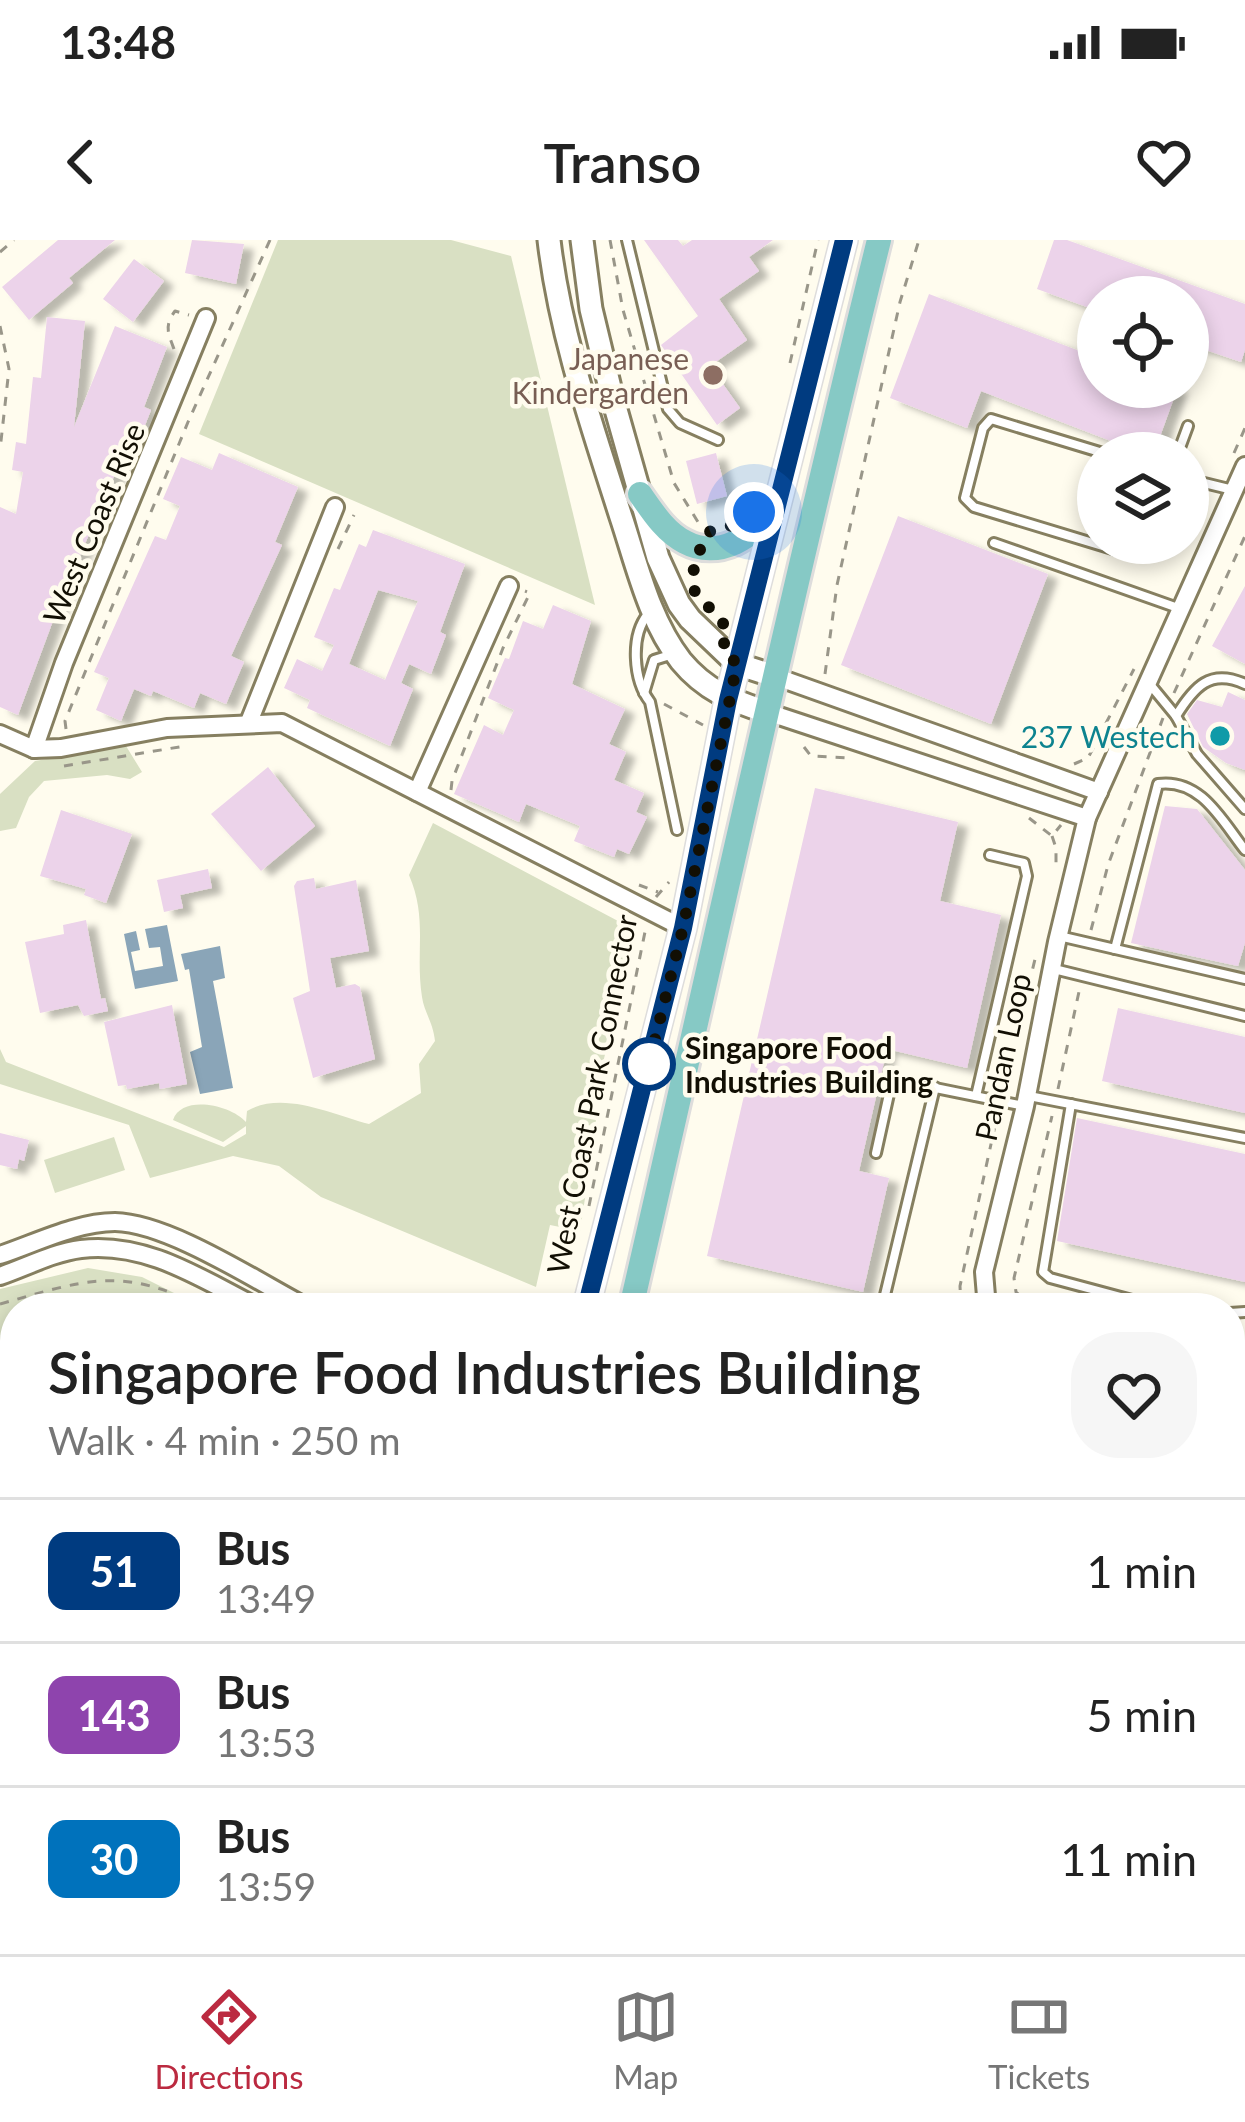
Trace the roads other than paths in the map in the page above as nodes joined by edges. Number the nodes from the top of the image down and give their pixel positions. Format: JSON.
{"nodes":[{"id":1,"x":549,"y":240,"type":"edge"},
{"id":2,"x":582,"y":240,"type":"edge"},
{"id":3,"x":627,"y":240,"type":"edge"},
{"id":4,"x":844,"y":240,"type":"edge"},
{"id":5,"x":879,"y":240,"type":"edge"},
{"id":6,"x":206,"y":319,"type":"dead end"},
{"id":7,"x":1188,"y":427,"type":"dead end"},
{"id":8,"x":1186,"y":432,"type":"edge"},
{"id":9,"x":718,"y":440,"type":"dead end"},
{"id":10,"x":1077,"y":445,"type":"edge"},
{"id":11,"x":1245,"y":466,"type":"edge"},
{"id":12,"x":786,"y":481,"type":"junction"},
{"id":13,"x":1233,"y":491,"type":"edge"},
{"id":14,"x":640,"y":494,"type":"junction"},
{"id":15,"x":335,"y":507,"type":"dead end"},
{"id":16,"x":1077,"y":538,"type":"edge"},
{"id":17,"x":994,"y":543,"type":"dead end"},
{"id":18,"x":509,"y":586,"type":"road end"},
{"id":19,"x":652,"y":609,"type":"junction"},
{"id":20,"x":1179,"y":609,"type":"junction"},
{"id":21,"x":678,"y":656,"type":"junction"},
{"id":22,"x":737,"y":664,"type":"junction"},
{"id":23,"x":1141,"y":675,"type":"junction"},
{"id":24,"x":774,"y":676,"type":"junction"},
{"id":25,"x":1245,"y":684,"type":"edge"},
{"id":26,"x":644,"y":694,"type":"junction"},
{"id":27,"x":720,"y":696,"type":"junction"},
{"id":28,"x":766,"y":712,"type":"junction"},
{"id":29,"x":1176,"y":716,"type":"junction"},
{"id":30,"x":249,"y":722,"type":"junction"},
{"id":31,"x":0,"y":734,"type":"edge"},
{"id":32,"x":34,"y":749,"type":"junction"},
{"id":33,"x":417,"y":792,"type":"junction"},
{"id":34,"x":1099,"y":792,"type":"junction"},
{"id":35,"x":1245,"y":809,"type":"edge"},
{"id":36,"x":1087,"y":818,"type":"junction"},
{"id":37,"x":677,"y":830,"type":"dead end"},
{"id":38,"x":1245,"y":850,"type":"edge"},
{"id":39,"x":990,"y":855,"type":"dead end"},
{"id":40,"x":683,"y":928,"type":"junction"},
{"id":41,"x":1058,"y":935,"type":"junction"},
{"id":42,"x":1115,"y":949,"type":"junction"},
{"id":43,"x":1052,"y":968,"type":"junction"},
{"id":44,"x":1245,"y":979,"type":"edge"},
{"id":45,"x":1245,"y":1016,"type":"edge"},
{"id":46,"x":934,"y":1087,"type":"junction"},
{"id":47,"x":976,"y":1096,"type":"junction"},
{"id":48,"x":1026,"y":1101,"type":"junction"},
{"id":49,"x":1071,"y":1104,"type":"junction"},
{"id":50,"x":1245,"y":1138,"type":"edge"},
{"id":51,"x":876,"y":1153,"type":"dead end"},
{"id":52,"x":0,"y":1255,"type":"edge"},
{"id":53,"x":0,"y":1276,"type":"edge"},
{"id":54,"x":228,"y":1293,"type":"edge"},
{"id":55,"x":279,"y":1293,"type":"edge"},
{"id":56,"x":590,"y":1293,"type":"edge"},
{"id":57,"x":635,"y":1293,"type":"edge"},
{"id":58,"x":885,"y":1293,"type":"edge"},
{"id":59,"x":986,"y":1293,"type":"edge"},
{"id":60,"x":1106,"y":1293,"type":"edge"}],
"edges":[{"from":1,"to":19,"type":"street"},
{"from":2,"to":14,"type":"street"},
{"from":3,"to":9,"type":"lane"},
{"from":4,"to":12,"type":"main road"},
{"from":5,"to":24,"type":"main road"},
{"from":6,"to":32,"type":"street","name":"West Coast Rise"},
{"from":7,"to":8,"type":"lane"},
{"from":10,"to":16,"type":"lane"},
{"from":11,"to":13,"type":"street","name":"Pandan Loop"},
{"from":12,"to":14,"type":"main road"},
{"from":12,"to":22,"type":"main road"},
{"from":13,"to":20,"type":"street","name":"Pandan Loop"},
{"from":14,"to":22,"type":"street"},
{"from":15,"to":30,"type":"street"},
{"from":17,"to":20,"type":"lane"},
{"from":18,"to":33,"type":"street"},
{"from":19,"to":21,"type":"street"},
{"from":19,"to":26,"type":"lane"},
{"from":20,"to":23,"type":"street","name":"Pandan Loop"},
{"from":21,"to":26,"type":"lane"},
{"from":21,"to":27,"type":"street"},
{"from":22,"to":24,"type":"street"},
{"from":22,"to":27,"type":"main road"},
{"from":23,"to":29,"type":"lane"},
{"from":23,"to":34,"type":"street","name":"Pandan Loop"},
{"from":24,"to":28,"type":"main road"},
{"from":24,"to":34,"type":"street"},
{"from":25,"to":29,"type":"lane"},
{"from":26,"to":37,"type":"lane"},
{"from":27,"to":28,"type":"street"},
{"from":27,"to":40,"type":"main road"},
{"from":28,"to":36,"type":"street"},
{"from":28,"to":57,"type":"main road"},
{"from":29,"to":35,"type":"lane"},
{"from":30,"to":32,"type":"street"},
{"from":30,"to":33,"type":"street"},
{"from":31,"to":32,"type":"street"},
{"from":33,"to":40,"type":"street"},
{"from":34,"to":36,"type":"street","name":"Pandan Loop"},
{"from":36,"to":41,"type":"street","name":"Pandan Loop"},
{"from":38,"to":42,"type":"lane"},
{"from":39,"to":47,"type":"lane"},
{"from":40,"to":56,"type":"main road"},
{"from":41,"to":42,"type":"lane"},
{"from":41,"to":43,"type":"street","name":"Pandan Loop"},
{"from":42,"to":44,"type":"lane"},
{"from":43,"to":45,"type":"lane"},
{"from":43,"to":48,"type":"street","name":"Pandan Loop"},
{"from":46,"to":47,"type":"lane"},
{"from":46,"to":51,"type":"lane"},
{"from":46,"to":58,"type":"lane"},
{"from":47,"to":48,"type":"lane"},
{"from":48,"to":49,"type":"lane"},
{"from":48,"to":59,"type":"street","name":"Pandan Loop"},
{"from":49,"to":50,"type":"lane"},
{"from":49,"to":60,"type":"lane"},
{"from":52,"to":55,"type":"street"},
{"from":53,"to":54,"type":"street"}]}
